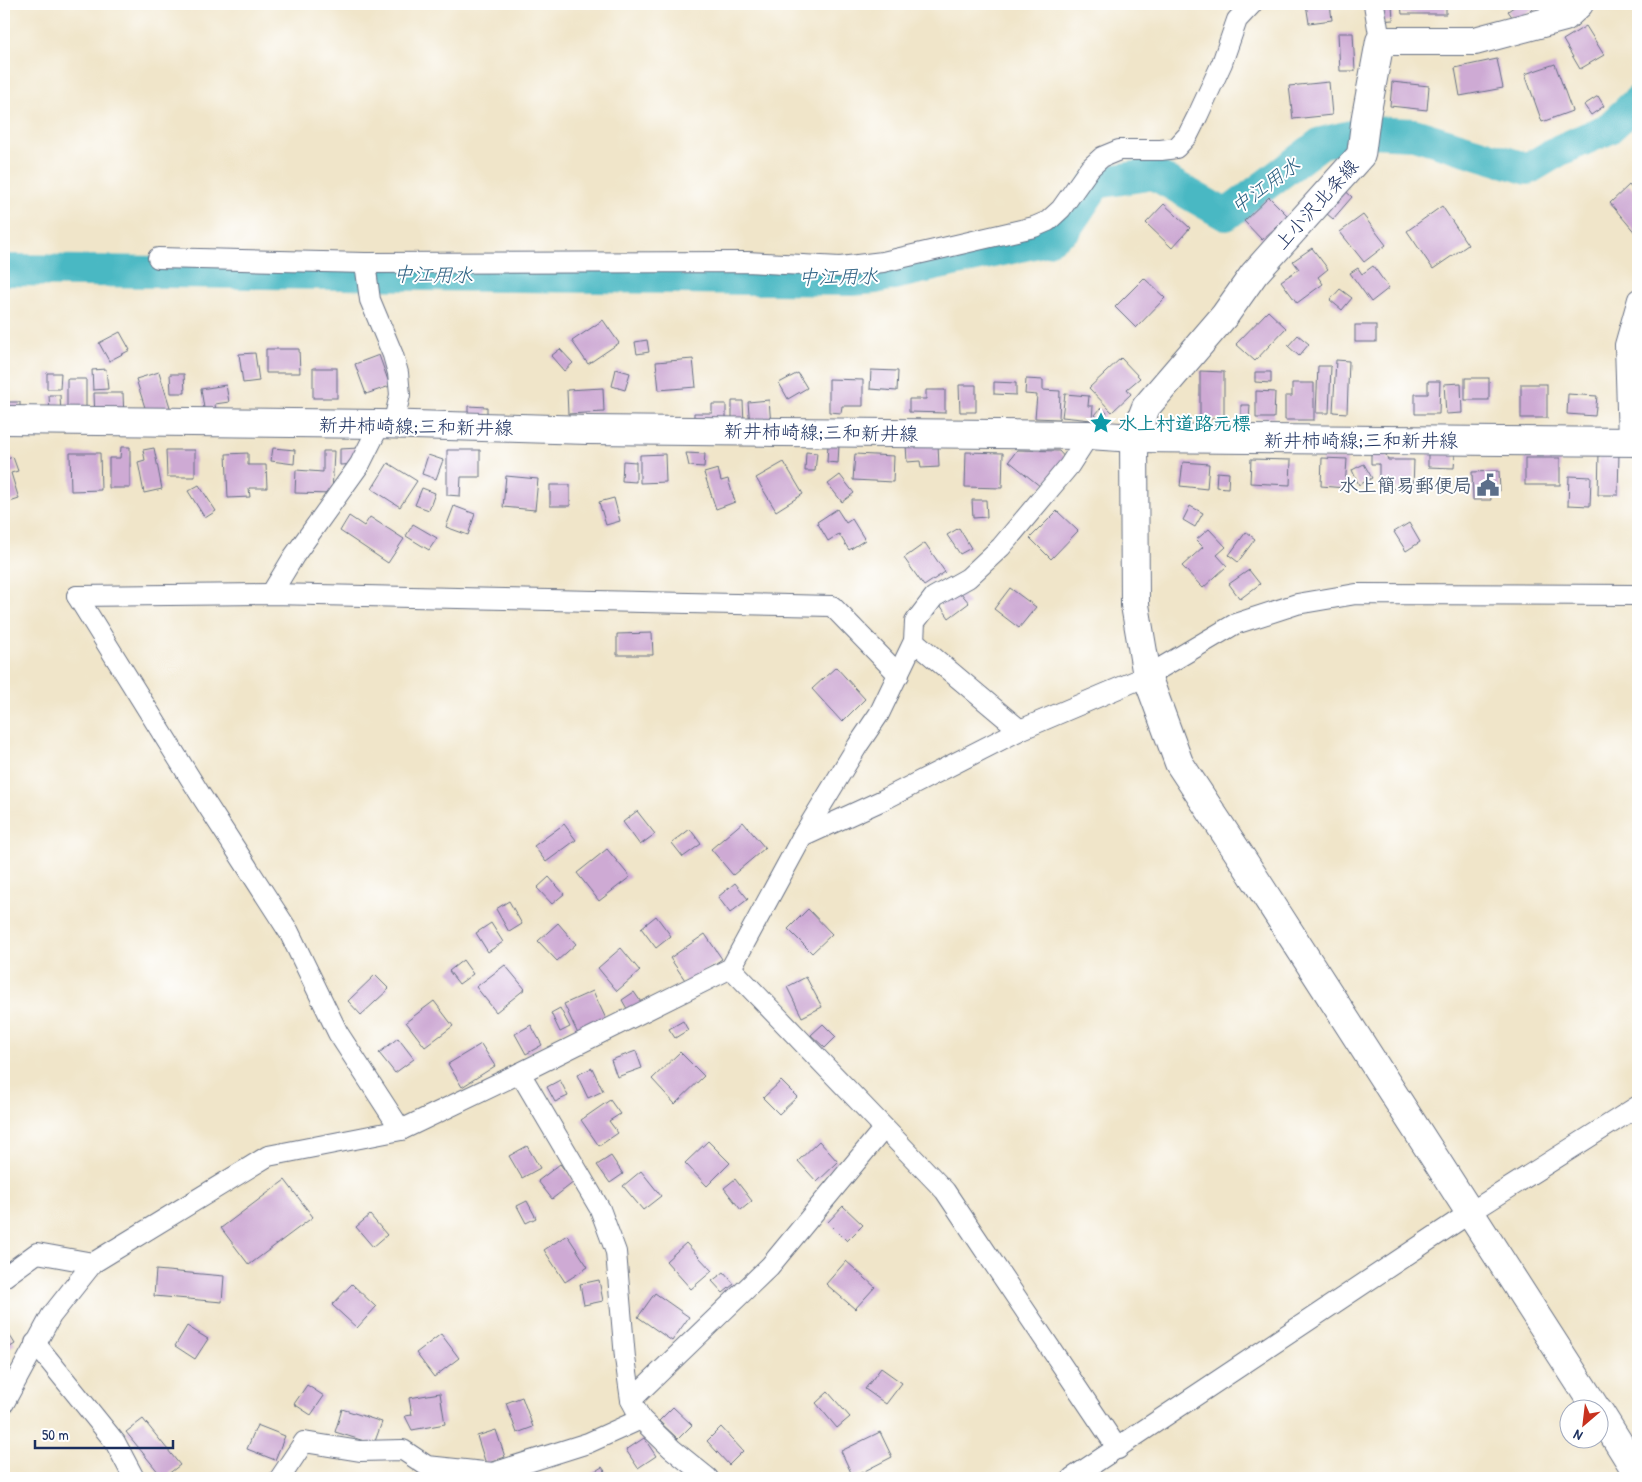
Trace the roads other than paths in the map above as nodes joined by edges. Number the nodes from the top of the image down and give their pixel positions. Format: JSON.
{"nodes":[{"id":1,"x":1252,"y":4,"type":"edge"},
{"id":2,"x":1374,"y":4,"type":"edge"},
{"id":3,"x":1579,"y":4,"type":"edge"},
{"id":4,"x":1380,"y":42,"type":"junction"},
{"id":5,"x":158,"y":258,"type":"dead end"},
{"id":6,"x":365,"y":263,"type":"junction"},
{"id":7,"x":1638,"y":299,"type":"edge"},
{"id":8,"x":4,"y":420,"type":"edge"},
{"id":9,"x":387,"y":425,"type":"junction"},
{"id":10,"x":1089,"y":435,"type":"junction"},
{"id":11,"x":1134,"y":438,"type":"junction"},
{"id":12,"x":1633,"y":441,"type":"edge"},
{"id":13,"x":271,"y":594,"type":"junction"},
{"id":14,"x":1638,"y":595,"type":"edge"},
{"id":15,"x":914,"y":641,"type":"junction"},
{"id":16,"x":899,"y":675,"type":"junction"},
{"id":17,"x":1147,"y":676,"type":"junction"},
{"id":18,"x":1020,"y":730,"type":"junction"},
{"id":19,"x":802,"y":837,"type":"junction"},
{"id":20,"x":731,"y":968,"type":"junction"},
{"id":21,"x":520,"y":1073,"type":"junction"},
{"id":22,"x":1638,"y":1106,"type":"edge"},
{"id":23,"x":884,"y":1128,"type":"junction"},
{"id":24,"x":401,"y":1130,"type":"junction"},
{"id":25,"x":1471,"y":1212,"type":"junction"},
{"id":26,"x":93,"y":1264,"type":"junction"},
{"id":27,"x":4,"y":1277,"type":"edge"},
{"id":28,"x":35,"y":1343,"type":"junction"},
{"id":29,"x":631,"y":1400,"type":"junction"},
{"id":30,"x":1591,"y":1400,"type":"edge"},
{"id":31,"x":4,"y":1403,"type":"edge"},
{"id":32,"x":641,"y":1419,"type":"junction"},
{"id":33,"x":1610,"y":1429,"type":"edge"},
{"id":34,"x":1118,"y":1449,"type":"junction"},
{"id":35,"x":1638,"y":1474,"type":"edge"},
{"id":36,"x":134,"y":1478,"type":"edge"},
{"id":37,"x":280,"y":1478,"type":"edge"},
{"id":38,"x":708,"y":1478,"type":"edge"},
{"id":39,"x":1072,"y":1478,"type":"edge"}],
"edges":[{"from":1,"to":6,"type":"street"},
{"from":2,"to":4,"type":"street"},
{"from":3,"to":4,"type":"main road"},
{"from":4,"to":11,"type":"main road","name":"上小沢北条線"},
{"from":5,"to":6,"type":"street"},
{"from":6,"to":9,"type":"street"},
{"from":7,"to":12,"type":"street"},
{"from":8,"to":9,"type":"main road","name":"新井柿崎線;三和新井線"},
{"from":9,"to":10,"type":"main road","name":"新井柿崎線;三和新井線"},
{"from":9,"to":13,"type":"street"},
{"from":10,"to":11,"type":"main road","name":"新井柿崎線;三和新井線"},
{"from":10,"to":15,"type":"street"},
{"from":11,"to":12,"type":"main road","name":"新井柿崎線;三和新井線"},
{"from":11,"to":17,"type":"main road"},
{"from":13,"to":16,"type":"street"},
{"from":13,"to":24,"type":"street"},
{"from":14,"to":17,"type":"street"},
{"from":15,"to":16,"type":"street"},
{"from":15,"to":18,"type":"street"},
{"from":16,"to":19,"type":"street"},
{"from":17,"to":18,"type":"street"},
{"from":17,"to":25,"type":"main road"},
{"from":18,"to":19,"type":"street"},
{"from":19,"to":20,"type":"street"},
{"from":20,"to":21,"type":"street"},
{"from":20,"to":23,"type":"street"},
{"from":21,"to":24,"type":"street"},
{"from":21,"to":29,"type":"street"},
{"from":22,"to":25,"type":"street"},
{"from":23,"to":29,"type":"street"},
{"from":23,"to":34,"type":"street"},
{"from":24,"to":26,"type":"street"},
{"from":25,"to":30,"type":"main road"},
{"from":25,"to":34,"type":"street"},
{"from":26,"to":27,"type":"street"},
{"from":26,"to":28,"type":"street"},
{"from":28,"to":31,"type":"street"},
{"from":28,"to":36,"type":"street"},
{"from":29,"to":32,"type":"street"},
{"from":32,"to":37,"type":"street"},
{"from":32,"to":38,"type":"street"},
{"from":33,"to":35,"type":"main road"},
{"from":34,"to":39,"type":"street"}]}
